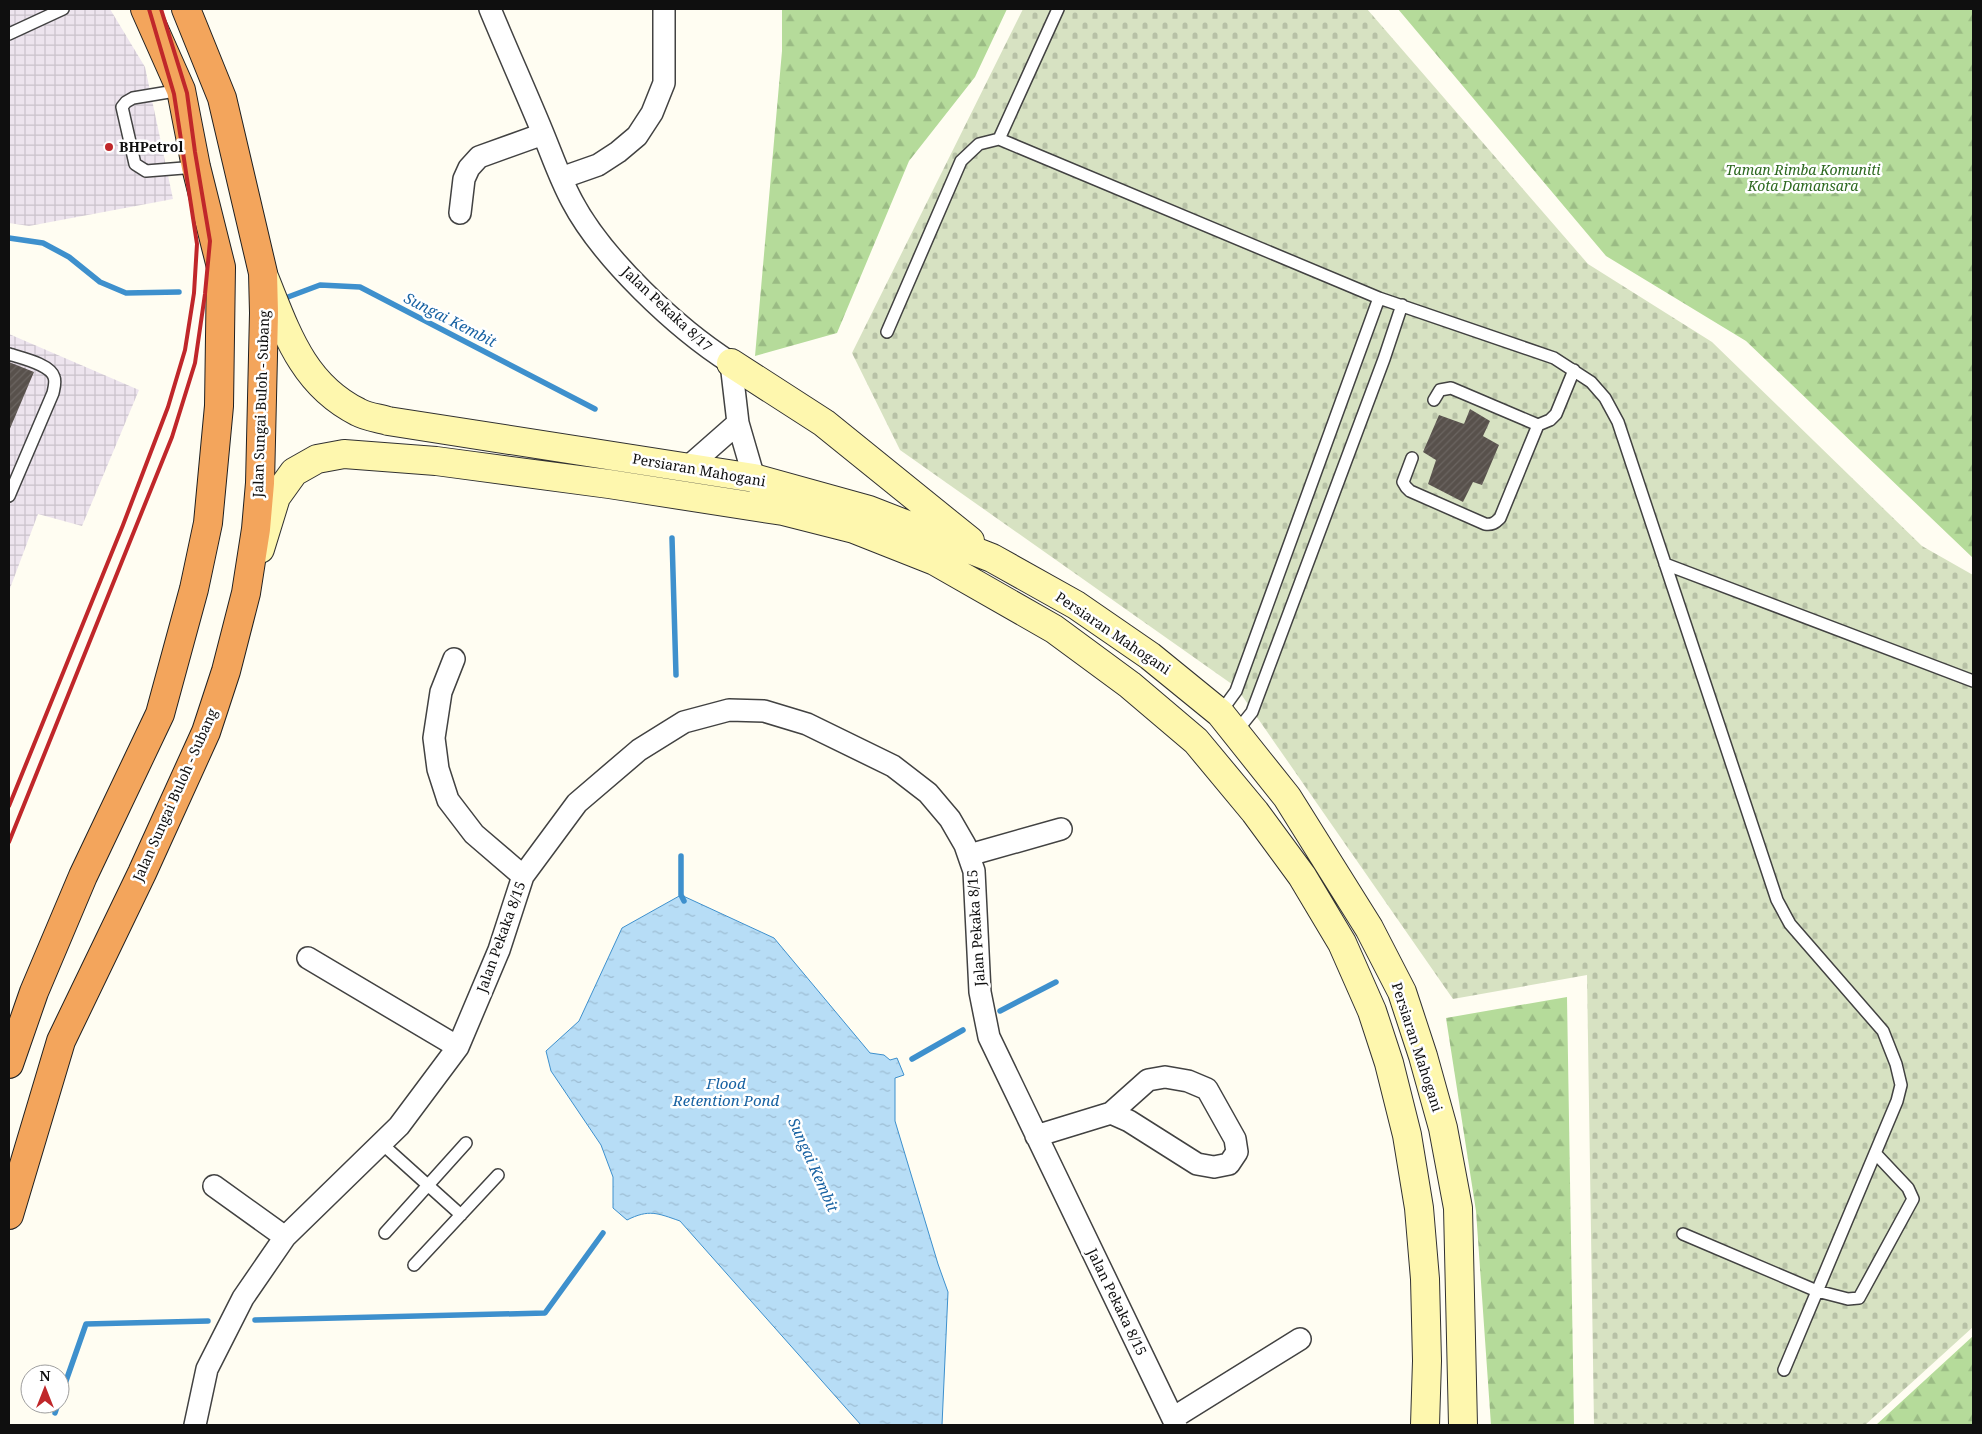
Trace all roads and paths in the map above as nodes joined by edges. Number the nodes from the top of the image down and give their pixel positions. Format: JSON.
{"nodes":[{"id":1,"x":63,"y":9,"type":"edge"},
{"id":2,"x":145,"y":9,"type":"edge"},
{"id":3,"x":186,"y":9,"type":"edge"},
{"id":4,"x":490,"y":9,"type":"edge"},
{"id":5,"x":1058,"y":9,"type":"edge"},
{"id":6,"x":664,"y":10,"type":"dead end"},
{"id":7,"x":9,"y":34,"type":"edge"},
{"id":8,"x":181,"y":90,"type":"junction"},
{"id":9,"x":543,"y":134,"type":"junction"},
{"id":10,"x":999,"y":138,"type":"junction"},
{"id":11,"x":196,"y":166,"type":"junction"},
{"id":12,"x":561,"y":178,"type":"junction"},
{"id":13,"x":460,"y":213,"type":"dead end"},
{"id":14,"x":263,"y":274,"type":"junction"},
{"id":15,"x":1379,"y":298,"type":"junction"},
{"id":16,"x":1402,"y":305,"type":"junction"},
{"id":17,"x":887,"y":332,"type":"dead end"},
{"id":18,"x":9,"y":354,"type":"edge"},
{"id":19,"x":731,"y":363,"type":"junction"},
{"id":20,"x":1574,"y":370,"type":"junction"},
{"id":21,"x":1434,"y":400,"type":"dead end"},
{"id":22,"x":738,"y":422,"type":"junction"},
{"id":23,"x":1538,"y":425,"type":"junction"},
{"id":24,"x":1412,"y":458,"type":"dead end"},
{"id":25,"x":688,"y":467,"type":"junction"},
{"id":26,"x":754,"y":478,"type":"junction"},
{"id":27,"x":9,"y":496,"type":"edge"},
{"id":28,"x":783,"y":511,"type":"junction"},
{"id":29,"x":992,"y":558,"type":"junction"},
{"id":30,"x":1665,"y":564,"type":"junction"},
{"id":31,"x":246,"y":593,"type":"junction"},
{"id":32,"x":454,"y":659,"type":"dead end"},
{"id":33,"x":1973,"y":681,"type":"edge"},
{"id":34,"x":1228,"y":722,"type":"junction"},
{"id":35,"x":1062,"y":829,"type":"dead end"},
{"id":36,"x":969,"y":855,"type":"junction"},
{"id":37,"x":523,"y":876,"type":"junction"},
{"id":38,"x":308,"y":958,"type":"dead end"},
{"id":39,"x":458,"y":1047,"type":"junction"},
{"id":40,"x":9,"y":1064,"type":"edge"},
{"id":41,"x":1111,"y":1112,"type":"junction"},
{"id":42,"x":1036,"y":1136,"type":"junction"},
{"id":43,"x":382,"y":1143,"type":"junction"},
{"id":44,"x":466,"y":1143,"type":"dead end"},
{"id":45,"x":1876,"y":1153,"type":"junction"},
{"id":46,"x":498,"y":1175,"type":"dead end"},
{"id":47,"x":428,"y":1185,"type":"junction"},
{"id":48,"x":214,"y":1186,"type":"dead end"},
{"id":49,"x":9,"y":1214,"type":"edge"},
{"id":50,"x":460,"y":1215,"type":"junction"},
{"id":51,"x":384,"y":1233,"type":"dead end"},
{"id":52,"x":1683,"y":1234,"type":"dead end"},
{"id":53,"x":285,"y":1237,"type":"junction"},
{"id":54,"x":414,"y":1265,"type":"dead end"},
{"id":55,"x":1817,"y":1291,"type":"junction"},
{"id":56,"x":1300,"y":1339,"type":"dead end"},
{"id":57,"x":1427,"y":1361,"type":"junction"},
{"id":58,"x":1784,"y":1370,"type":"dead end"},
{"id":59,"x":1174,"y":1422,"type":"edge"},
{"id":60,"x":195,"y":1425,"type":"edge"},
{"id":61,"x":1425,"y":1425,"type":"edge"},
{"id":62,"x":1439,"y":1425,"type":"edge"},
{"id":63,"x":1463,"y":1425,"type":"edge"}],
"edges":[{"from":1,"to":7,"type":"lane"},
{"from":2,"to":8,"type":"highway"},
{"from":3,"to":14,"type":"highway","name":"Jalan Sungai Buloh - Subang"},
{"from":4,"to":9,"type":"street","name":"Jalan Pekaka 8/17"},
{"from":5,"to":10,"type":"lane"},
{"from":6,"to":12,"type":"street"},
{"from":8,"to":11,"type":"highway"},
{"from":8,"to":11,"type":"lane"},
{"from":9,"to":12,"type":"street","name":"Jalan Pekaka 8/17"},
{"from":9,"to":13,"type":"street"},
{"from":10,"to":15,"type":"lane"},
{"from":10,"to":17,"type":"lane"},
{"from":11,"to":40,"type":"highway"},
{"from":12,"to":19,"type":"street","name":"Jalan Pekaka 8/17"},
{"from":14,"to":25,"type":"main road","name":"Persiaran Mahogani"},
{"from":14,"to":31,"type":"highway","name":"Jalan Sungai Buloh - Subang"},
{"from":15,"to":16,"type":"lane"},
{"from":15,"to":34,"type":"lane"},
{"from":16,"to":20,"type":"lane"},
{"from":16,"to":34,"type":"lane"},
{"from":18,"to":27,"type":"lane"},
{"from":19,"to":22,"type":"street"},
{"from":19,"to":29,"type":"main road"},
{"from":20,"to":23,"type":"lane"},
{"from":20,"to":30,"type":"lane"},
{"from":21,"to":23,"type":"lane"},
{"from":22,"to":25,"type":"street"},
{"from":22,"to":26,"type":"street"},
{"from":23,"to":24,"type":"lane"},
{"from":25,"to":26,"type":"main road","name":"Persiaran Mahogani"},
{"from":26,"to":28,"type":"street"},
{"from":26,"to":29,"type":"main road","name":"Persiaran Mahogani"},
{"from":28,"to":31,"type":"main road","name":"Persiaran Mahogani"},
{"from":28,"to":57,"type":"main road","name":"Persiaran Mahogani"},
{"from":29,"to":34,"type":"main road","name":"Persiaran Mahogani"},
{"from":30,"to":33,"type":"lane"},
{"from":30,"to":45,"type":"lane"},
{"from":31,"to":49,"type":"highway","name":"Jalan Sungai Buloh - Subang"},
{"from":32,"to":37,"type":"street"},
{"from":34,"to":63,"type":"main road","name":"Persiaran Mahogani"},
{"from":35,"to":36,"type":"street"},
{"from":36,"to":37,"type":"street","name":"Jalan Pekaka 8/15"},
{"from":36,"to":42,"type":"street","name":"Jalan Pekaka 8/15"},
{"from":37,"to":39,"type":"street","name":"Jalan Pekaka 8/15"},
{"from":38,"to":39,"type":"street"},
{"from":39,"to":43,"type":"street","name":"Jalan Pekaka 8/15"},
{"from":41,"to":41,"type":"street"},
{"from":41,"to":42,"type":"street"},
{"from":42,"to":59,"type":"street","name":"Jalan Pekaka 8/15"},
{"from":43,"to":47,"type":"lane"},
{"from":43,"to":53,"type":"street","name":"Jalan Pekaka 8/15"},
{"from":44,"to":47,"type":"lane"},
{"from":45,"to":55,"type":"lane"},
{"from":45,"to":55,"type":"lane"},
{"from":46,"to":50,"type":"lane"},
{"from":47,"to":50,"type":"lane"},
{"from":47,"to":51,"type":"lane"},
{"from":48,"to":53,"type":"street"},
{"from":50,"to":54,"type":"lane"},
{"from":52,"to":55,"type":"lane"},
{"from":53,"to":60,"type":"street","name":"Jalan Pekaka 8/15"},
{"from":55,"to":58,"type":"lane"},
{"from":56,"to":59,"type":"street"},
{"from":57,"to":61,"type":"main road","name":"Persiaran Mahogani"},
{"from":57,"to":62,"type":"main road"}]}
